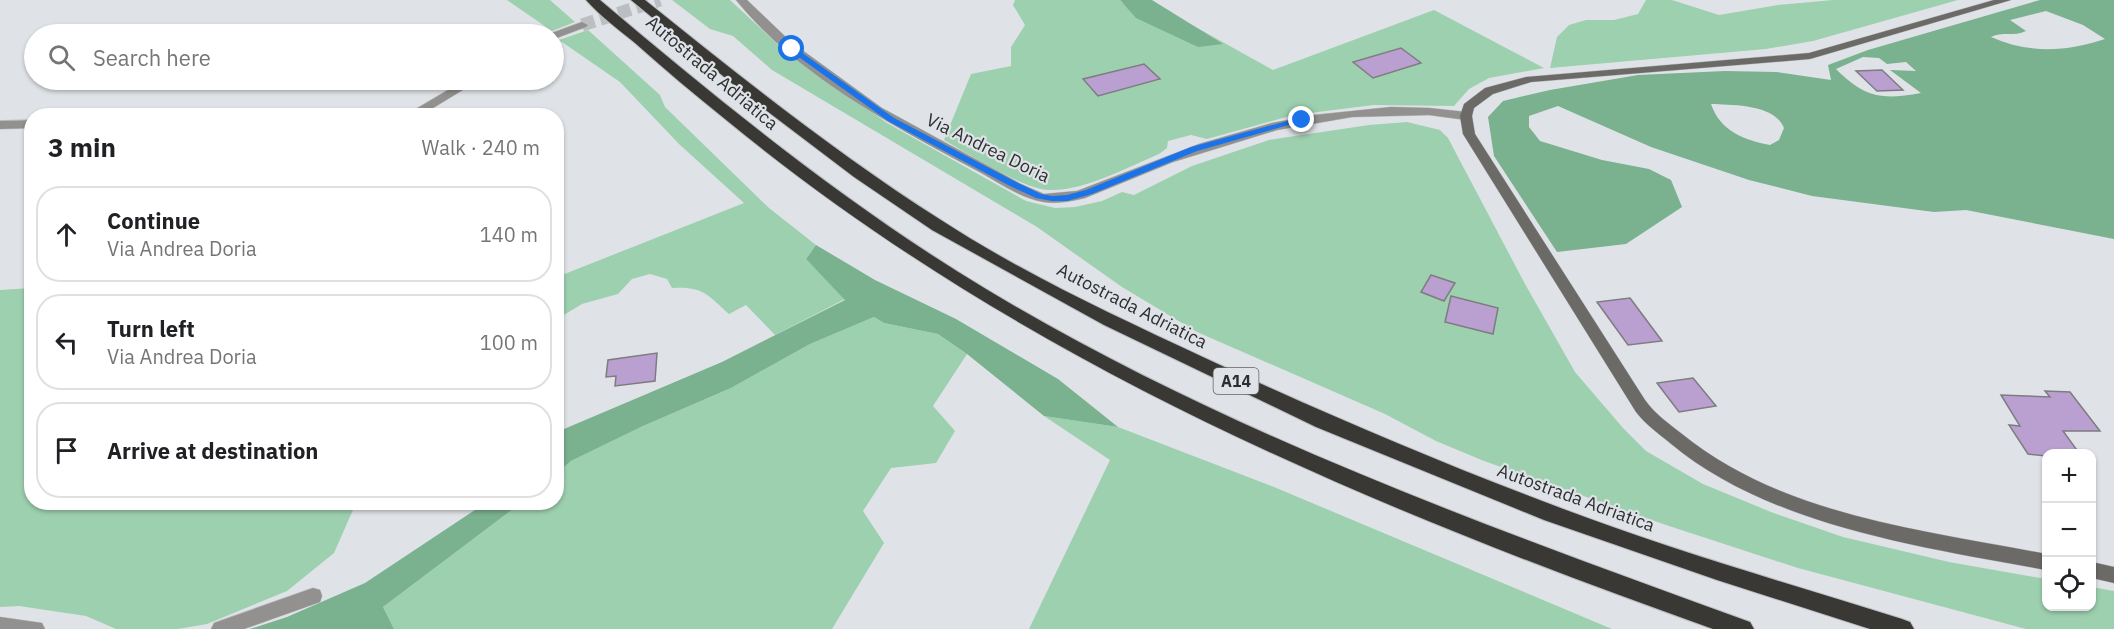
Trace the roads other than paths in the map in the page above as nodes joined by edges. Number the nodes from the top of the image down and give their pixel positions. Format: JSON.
{"nodes":[{"id":1,"x":592,"y":0,"type":"edge"},
{"id":2,"x":637,"y":0,"type":"edge"},
{"id":3,"x":741,"y":0,"type":"edge"},
{"id":4,"x":2006,"y":0,"type":"edge"},
{"id":5,"x":582,"y":25,"type":"tunnel mouth"},
{"id":6,"x":564,"y":32,"type":"edge"},
{"id":7,"x":456,"y":90,"type":"edge"},
{"id":8,"x":424,"y":108,"type":"edge"},
{"id":9,"x":1466,"y":116,"type":"junction"},
{"id":10,"x":24,"y":124,"type":"edge"},
{"id":11,"x":0,"y":125,"type":"edge"},
{"id":12,"x":2042,"y":561,"type":"edge"},
{"id":13,"x":2096,"y":571,"type":"edge"},
{"id":14,"x":2114,"y":575,"type":"edge"},
{"id":15,"x":313,"y":596,"type":"dead end"},
{"id":16,"x":0,"y":625,"type":"edge"},
{"id":17,"x":35,"y":629,"type":"edge"},
{"id":18,"x":221,"y":629,"type":"edge"},
{"id":19,"x":1742,"y":629,"type":"edge"},
{"id":20,"x":1902,"y":629,"type":"edge"}],
"edges":[{"from":1,"to":19,"type":"highway","name":"Autostrada Adriatica","number":"A14"},
{"from":2,"to":20,"type":"highway","name":"Autostrada Adriatica","number":"A14"},
{"from":3,"to":9,"type":"street","name":"Via Andrea Doria"},
{"from":4,"to":9,"type":"main road"},
{"from":5,"to":6,"type":"street"},
{"from":7,"to":8,"type":"street"},
{"from":9,"to":12,"type":"main road"},
{"from":10,"to":11,"type":"street"},
{"from":13,"to":14,"type":"main road"},
{"from":15,"to":18,"type":"street"},
{"from":16,"to":17,"type":"street"}]}
